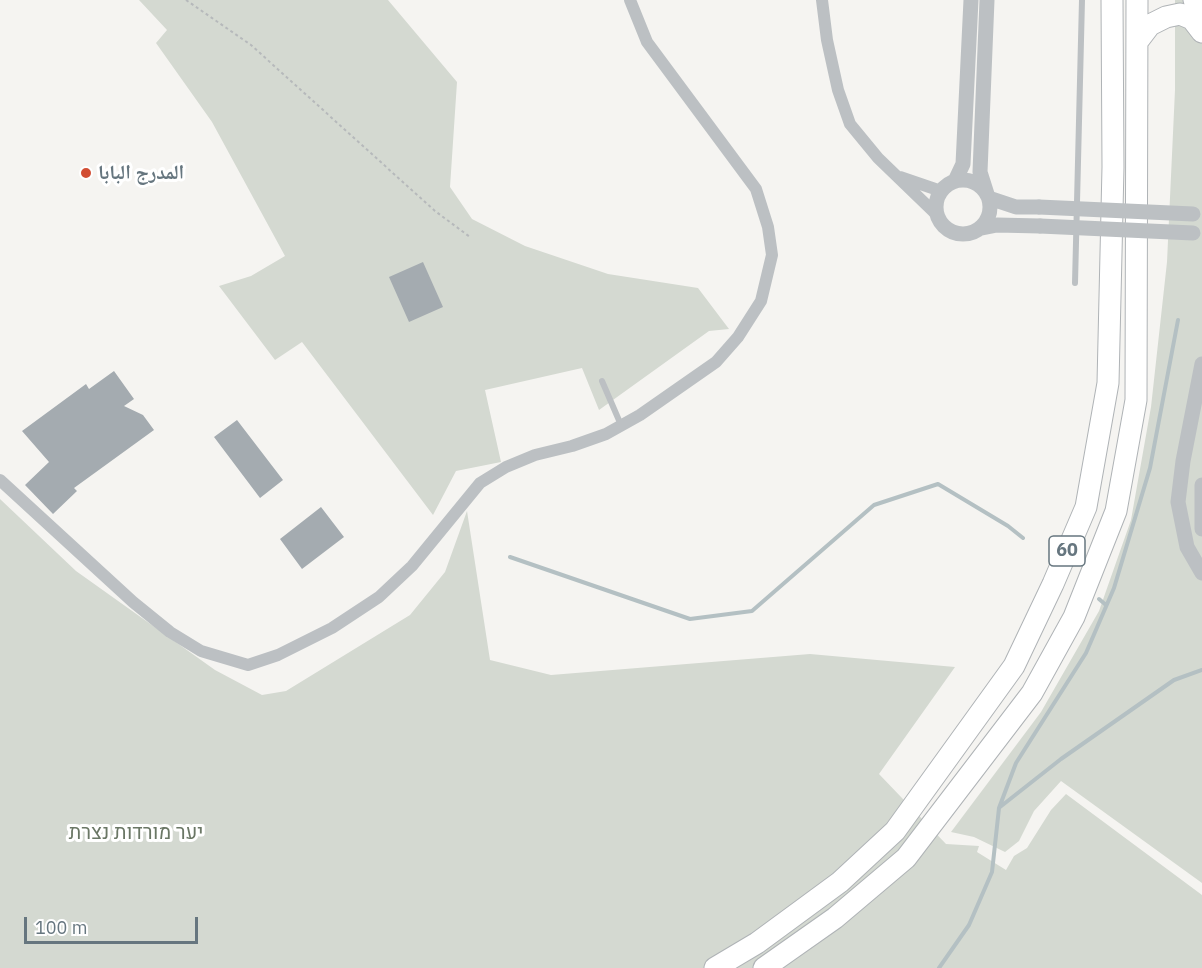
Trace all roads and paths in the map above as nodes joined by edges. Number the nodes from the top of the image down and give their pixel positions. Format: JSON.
{"nodes":[{"id":1,"x":186,"y":0,"type":"edge"},
{"id":2,"x":630,"y":0,"type":"edge"},
{"id":3,"x":822,"y":0,"type":"edge"},
{"id":4,"x":971,"y":0,"type":"edge"},
{"id":5,"x":987,"y":0,"type":"edge"},
{"id":6,"x":1082,"y":0,"type":"edge"},
{"id":7,"x":1112,"y":0,"type":"edge"},
{"id":8,"x":1137,"y":0,"type":"edge"},
{"id":9,"x":1194,"y":0,"type":"edge"},
{"id":10,"x":1202,"y":7,"type":"edge"},
{"id":11,"x":1202,"y":32,"type":"edge"},
{"id":12,"x":1137,"y":42,"type":"junction"},
{"id":13,"x":894,"y":174,"type":"junction"},
{"id":14,"x":955,"y":181,"type":"junction"},
{"id":15,"x":941,"y":191,"type":"junction"},
{"id":16,"x":988,"y":196,"type":"junction"},
{"id":17,"x":938,"y":215,"type":"junction"},
{"id":18,"x":1197,"y":215,"type":"edge"},
{"id":19,"x":982,"y":228,"type":"junction"},
{"id":20,"x":1197,"y":235,"type":"edge"},
{"id":21,"x":470,"y":237,"type":"dead end"},
{"id":22,"x":1075,"y":283,"type":"dead end"},
{"id":23,"x":1202,"y":364,"type":"edge"},
{"id":24,"x":602,"y":381,"type":"dead end"},
{"id":25,"x":621,"y":425,"type":"junction"},
{"id":26,"x":0,"y":480,"type":"edge"},
{"id":27,"x":1202,"y":485,"type":"edge"},
{"id":28,"x":1202,"y":529,"type":"edge"},
{"id":29,"x":1202,"y":573,"type":"edge"},
{"id":30,"x":715,"y":968,"type":"edge"},
{"id":31,"x":764,"y":968,"type":"edge"}],
"edges":[{"from":1,"to":21,"type":"path"},
{"from":2,"to":25,"type":"street"},
{"from":3,"to":13,"type":"street"},
{"from":4,"to":14,"type":"street"},
{"from":5,"to":16,"type":"street"},
{"from":6,"to":22,"type":"lane"},
{"from":7,"to":30,"type":"highway","number":"60"},
{"from":8,"to":12,"type":"highway","number":"60"},
{"from":9,"to":10,"type":"highway"},
{"from":11,"to":12,"type":"highway"},
{"from":12,"to":31,"type":"highway","number":"60"},
{"from":13,"to":15,"type":"street"},
{"from":13,"to":17,"type":"street"},
{"from":14,"to":15,"type":"street"},
{"from":14,"to":16,"type":"street"},
{"from":15,"to":17,"type":"street"},
{"from":16,"to":18,"type":"street","bridge":true},
{"from":16,"to":19,"type":"street"},
{"from":17,"to":19,"type":"street"},
{"from":19,"to":20,"type":"street","bridge":true},
{"from":23,"to":29,"type":"street"},
{"from":24,"to":25,"type":"lane"},
{"from":25,"to":26,"type":"street"},
{"from":27,"to":28,"type":"street"}]}
